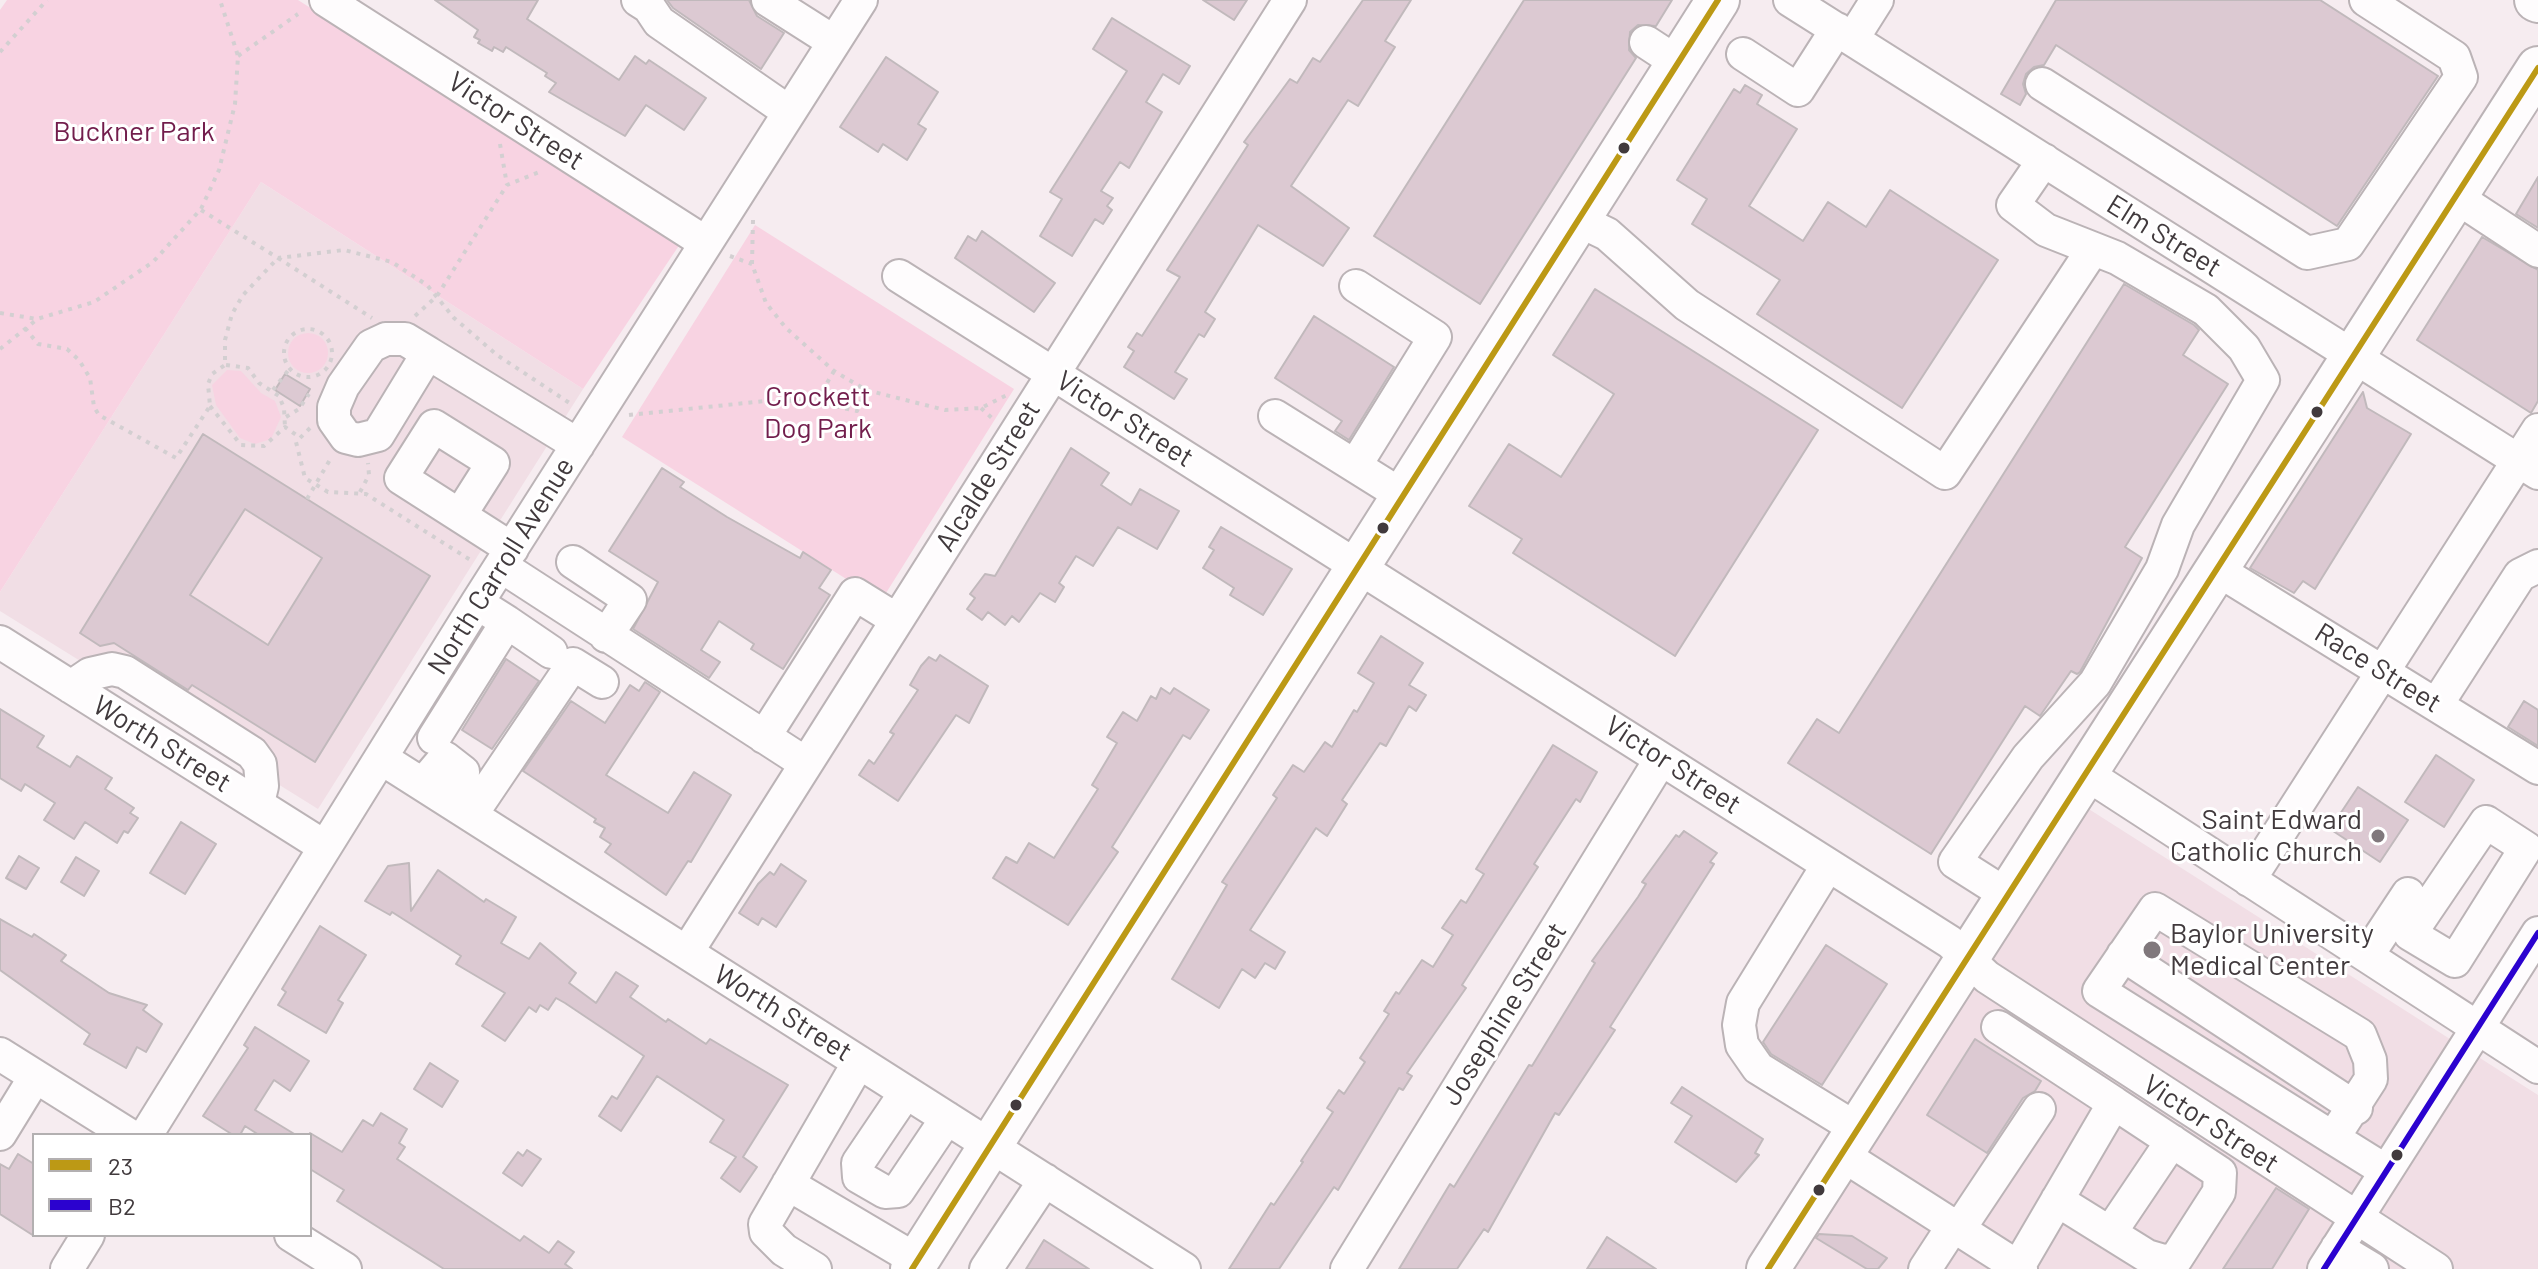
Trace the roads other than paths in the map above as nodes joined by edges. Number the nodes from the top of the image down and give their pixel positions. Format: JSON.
{"nodes":[{"id":1,"x":326,"y":0,"type":"edge"},
{"id":2,"x":638,"y":0,"type":"edge"},
{"id":3,"x":768,"y":0,"type":"edge"},
{"id":4,"x":861,"y":0,"type":"edge"},
{"id":5,"x":1290,"y":0,"type":"edge"},
{"id":6,"x":1718,"y":0,"type":"edge"},
{"id":7,"x":1790,"y":0,"type":"edge"},
{"id":8,"x":1877,"y":0,"type":"edge"},
{"id":9,"x":2366,"y":0,"type":"edge"},
{"id":10,"x":1845,"y":34,"type":"junction"},
{"id":11,"x":834,"y":42,"type":"junction"},
{"id":12,"x":1743,"y":54,"type":"dead end"},
{"id":13,"x":2538,"y":68,"type":"edge"},
{"id":14,"x":2042,"y":84,"type":"dead end"},
{"id":15,"x":789,"y":112,"type":"junction"},
{"id":16,"x":2044,"y":160,"type":"junction"},
{"id":17,"x":2456,"y":197,"type":"junction"},
{"id":18,"x":1578,"y":220,"type":"junction"},
{"id":19,"x":718,"y":249,"type":"junction"},
{"id":20,"x":2093,"y":249,"type":"junction"},
{"id":21,"x":2538,"y":251,"type":"edge"},
{"id":22,"x":899,"y":276,"type":"dead end"},
{"id":23,"x":1356,"y":286,"type":"dead end"},
{"id":24,"x":428,"y":353,"type":"dead end"},
{"id":25,"x":2354,"y":355,"type":"junction"},
{"id":26,"x":1053,"y":374,"type":"junction"},
{"id":27,"x":1275,"y":416,"type":"dead end"},
{"id":28,"x":2538,"y":430,"type":"edge"},
{"id":29,"x":578,"y":445,"type":"junction"},
{"id":30,"x":1355,"y":466,"type":"junction"},
{"id":31,"x":2528,"y":466,"type":"edge"},
{"id":32,"x":1403,"y":496,"type":"junction"},
{"id":33,"x":460,"y":515,"type":"dead end"},
{"id":34,"x":495,"y":559,"type":"junction"},
{"id":35,"x":573,"y":562,"type":"dead end"},
{"id":36,"x":1358,"y":566,"type":"junction"},
{"id":37,"x":2538,"y":566,"type":"edge"},
{"id":38,"x":2216,"y":569,"type":"junction"},
{"id":39,"x":477,"y":603,"type":"junction"},
{"id":40,"x":897,"y":620,"type":"junction"},
{"id":41,"x":507,"y":622,"type":"junction"},
{"id":42,"x":606,"y":636,"type":"junction"},
{"id":43,"x":0,"y":642,"type":"edge"},
{"id":44,"x":551,"y":652,"type":"dead end"},
{"id":45,"x":2386,"y":671,"type":"junction"},
{"id":46,"x":602,"y":682,"type":"dead end"},
{"id":47,"x":2437,"y":704,"type":"junction"},
{"id":48,"x":405,"y":718,"type":"junction"},
{"id":49,"x":764,"y":737,"type":"junction"},
{"id":50,"x":440,"y":748,"type":"junction"},
{"id":51,"x":381,"y":758,"type":"junction"},
{"id":52,"x":1661,"y":759,"type":"junction"},
{"id":53,"x":805,"y":763,"type":"junction"},
{"id":54,"x":2538,"y":768,"type":"edge"},
{"id":55,"x":2085,"y":773,"type":"junction"},
{"id":56,"x":423,"y":784,"type":"junction"},
{"id":57,"x":461,"y":809,"type":"junction"},
{"id":58,"x":325,"y":847,"type":"junction"},
{"id":59,"x":1828,"y":865,"type":"junction"},
{"id":60,"x":2249,"y":880,"type":"junction"},
{"id":61,"x":2408,"y":894,"type":"dead end"},
{"id":62,"x":2007,"y":895,"type":"junction"},
{"id":63,"x":2538,"y":933,"type":"edge"},
{"id":64,"x":687,"y":952,"type":"junction"},
{"id":65,"x":2123,"y":955,"type":"junction"},
{"id":66,"x":2367,"y":956,"type":"junction"},
{"id":67,"x":1966,"y":957,"type":"junction"},
{"id":68,"x":1998,"y":1027,"type":"dead end"},
{"id":69,"x":2478,"y":1028,"type":"junction"},
{"id":70,"x":0,"y":1054,"type":"edge"},
{"id":71,"x":859,"y":1062,"type":"junction"},
{"id":72,"x":2538,"y":1067,"type":"edge"},
{"id":73,"x":35,"y":1077,"type":"junction"},
{"id":74,"x":906,"y":1092,"type":"junction"},
{"id":75,"x":2114,"y":1103,"type":"junction"},
{"id":76,"x":2356,"y":1108,"type":"junction"},
{"id":77,"x":2039,"y":1109,"type":"dead end"},
{"id":78,"x":947,"y":1118,"type":"junction"},
{"id":79,"x":126,"y":1133,"type":"edge"},
{"id":80,"x":147,"y":1133,"type":"edge"},
{"id":81,"x":0,"y":1134,"type":"edge"},
{"id":82,"x":2333,"y":1138,"type":"junction"},
{"id":83,"x":1849,"y":1141,"type":"junction"},
{"id":84,"x":2172,"y":1141,"type":"junction"},
{"id":85,"x":991,"y":1146,"type":"junction"},
{"id":86,"x":2386,"y":1171,"type":"junction"},
{"id":87,"x":1045,"y":1180,"type":"junction"},
{"id":88,"x":788,"y":1184,"type":"junction"},
{"id":89,"x":2057,"y":1200,"type":"junction"},
{"id":90,"x":2356,"y":1218,"type":"junction"},
{"id":91,"x":1956,"y":1228,"type":"junction"},
{"id":92,"x":2110,"y":1233,"type":"junction"},
{"id":93,"x":87,"y":1237,"type":"edge"},
{"id":94,"x":294,"y":1237,"type":"edge"},
{"id":95,"x":2330,"y":1258,"type":"edge"},
{"id":96,"x":778,"y":1259,"type":"edge"},
{"id":97,"x":915,"y":1265,"type":"edge"},
{"id":98,"x":2020,"y":1268,"type":"edge"},
{"id":99,"x":67,"y":1269,"type":"edge"},
{"id":100,"x":345,"y":1269,"type":"edge"},
{"id":101,"x":815,"y":1269,"type":"edge"},
{"id":102,"x":986,"y":1269,"type":"edge"},
{"id":103,"x":1184,"y":1269,"type":"edge"},
{"id":104,"x":1347,"y":1269,"type":"edge"},
{"id":105,"x":1768,"y":1269,"type":"edge"},
{"id":106,"x":1925,"y":1269,"type":"edge"},
{"id":107,"x":2372,"y":1269,"type":"edge"},
{"id":108,"x":2436,"y":1269,"type":"edge"}],
"edges":[{"from":1,"to":19,"type":"street","name":"Victor Street"},
{"from":2,"to":15,"type":"street"},
{"from":3,"to":11,"type":"street"},
{"from":4,"to":11,"type":"street","name":"North Carroll Avenue"},
{"from":5,"to":26,"type":"street","name":"Alcalde Street"},
{"from":6,"to":18,"type":"main road"},
{"from":7,"to":10,"type":"street","name":"Elm Street"},
{"from":8,"to":10,"type":"street"},
{"from":9,"to":14,"type":"street"},
{"from":10,"to":12,"type":"street"},
{"from":10,"to":16,"type":"street","name":"Elm Street"},
{"from":11,"to":15,"type":"street","name":"North Carroll Avenue"},
{"from":13,"to":17,"type":"main road"},
{"from":15,"to":19,"type":"street","name":"North Carroll Avenue"},
{"from":16,"to":20,"type":"street"},
{"from":16,"to":25,"type":"street","name":"Elm Street"},
{"from":17,"to":21,"type":"street"},
{"from":17,"to":25,"type":"main road"},
{"from":18,"to":20,"type":"street"},
{"from":18,"to":32,"type":"main road"},
{"from":19,"to":29,"type":"street","name":"North Carroll Avenue"},
{"from":20,"to":62,"type":"street"},
{"from":22,"to":26,"type":"street","name":"Victor Street"},
{"from":23,"to":30,"type":"street"},
{"from":24,"to":29,"type":"street"},
{"from":25,"to":31,"type":"street","name":"Elm Street"},
{"from":25,"to":38,"type":"main road"},
{"from":26,"to":36,"type":"street","name":"Victor Street"},
{"from":26,"to":40,"type":"street","name":"Alcalde Street"},
{"from":27,"to":30,"type":"street"},
{"from":28,"to":31,"type":"street"},
{"from":29,"to":34,"type":"street","name":"North Carroll Avenue"},
{"from":30,"to":32,"type":"street"},
{"from":31,"to":45,"type":"street"},
{"from":32,"to":36,"type":"main road"},
{"from":33,"to":34,"type":"street"},
{"from":34,"to":39,"type":"street","name":"North Carroll Avenue"},
{"from":34,"to":42,"type":"street"},
{"from":35,"to":42,"type":"street"},
{"from":36,"to":52,"type":"street","name":"Victor Street"},
{"from":36,"to":85,"type":"main road"},
{"from":37,"to":47,"type":"street"},
{"from":38,"to":45,"type":"street","name":"Race Street"},
{"from":38,"to":55,"type":"main road"},
{"from":39,"to":41,"type":"street"},
{"from":39,"to":48,"type":"street","name":"North Carroll Avenue"},
{"from":40,"to":49,"type":"street"},
{"from":40,"to":53,"type":"street","name":"Alcalde Street"},
{"from":41,"to":44,"type":"street"},
{"from":41,"to":50,"type":"street"},
{"from":42,"to":49,"type":"street"},
{"from":43,"to":58,"type":"street","name":"Worth Street"},
{"from":45,"to":47,"type":"street","name":"Race Street"},
{"from":45,"to":60,"type":"street"},
{"from":46,"to":57,"type":"street"},
{"from":47,"to":54,"type":"street","name":"Race Street"},
{"from":48,"to":50,"type":"street"},
{"from":48,"to":51,"type":"street","name":"North Carroll Avenue"},
{"from":49,"to":53,"type":"street"},
{"from":50,"to":56,"type":"street"},
{"from":50,"to":57,"type":"street"},
{"from":51,"to":56,"type":"street","name":"Worth Street"},
{"from":51,"to":58,"type":"street","name":"North Carroll Avenue"},
{"from":52,"to":59,"type":"street","name":"Victor Street"},
{"from":52,"to":104,"type":"street","name":"Josephine Street"},
{"from":53,"to":64,"type":"street","name":"Alcalde Street"},
{"from":55,"to":60,"type":"street"},
{"from":55,"to":62,"type":"main road"},
{"from":56,"to":57,"type":"street","name":"Worth Street"},
{"from":57,"to":64,"type":"street","name":"Worth Street"},
{"from":58,"to":80,"type":"street","name":"North Carroll Avenue"},
{"from":59,"to":67,"type":"street","name":"Victor Street"},
{"from":59,"to":83,"type":"street"},
{"from":60,"to":66,"type":"street"},
{"from":61,"to":66,"type":"street"},
{"from":62,"to":67,"type":"main road"},
{"from":63,"to":69,"type":"street"},
{"from":64,"to":71,"type":"street","name":"Worth Street"},
{"from":65,"to":76,"type":"street"},
{"from":65,"to":76,"type":"street"},
{"from":65,"to":82,"type":"street"},
{"from":66,"to":69,"type":"street"},
{"from":67,"to":83,"type":"main road"},
{"from":67,"to":90,"type":"street","name":"Victor Street"},
{"from":68,"to":75,"type":"street"},
{"from":69,"to":72,"type":"street"},
{"from":69,"to":86,"type":"street"},
{"from":70,"to":73,"type":"street"},
{"from":71,"to":74,"type":"street","name":"Worth Street"},
{"from":71,"to":88,"type":"street"},
{"from":73,"to":79,"type":"street"},
{"from":73,"to":81,"type":"street"},
{"from":74,"to":78,"type":"street","name":"Worth Street"},
{"from":74,"to":78,"type":"street"},
{"from":75,"to":84,"type":"street"},
{"from":75,"to":89,"type":"street"},
{"from":76,"to":82,"type":"street"},
{"from":77,"to":91,"type":"street"},
{"from":78,"to":85,"type":"street","name":"Worth Street"},
{"from":82,"to":86,"type":"street"},
{"from":83,"to":91,"type":"street"},
{"from":83,"to":105,"type":"main road"},
{"from":84,"to":92,"type":"street"},
{"from":84,"to":92,"type":"street"},
{"from":85,"to":87,"type":"street","name":"Worth Street"},
{"from":85,"to":97,"type":"main road"},
{"from":86,"to":90,"type":"street"},
{"from":87,"to":102,"type":"street"},
{"from":87,"to":103,"type":"street","name":"Worth Street"},
{"from":88,"to":96,"type":"street"},
{"from":88,"to":97,"type":"street"},
{"from":89,"to":92,"type":"street"},
{"from":89,"to":98,"type":"street"},
{"from":90,"to":95,"type":"street"},
{"from":90,"to":108,"type":"street","name":"Victor Street"},
{"from":91,"to":98,"type":"street"},
{"from":91,"to":106,"type":"street"},
{"from":93,"to":99,"type":"street"},
{"from":94,"to":100,"type":"street"},
{"from":95,"to":107,"type":"street"},
{"from":96,"to":101,"type":"street"}]}
